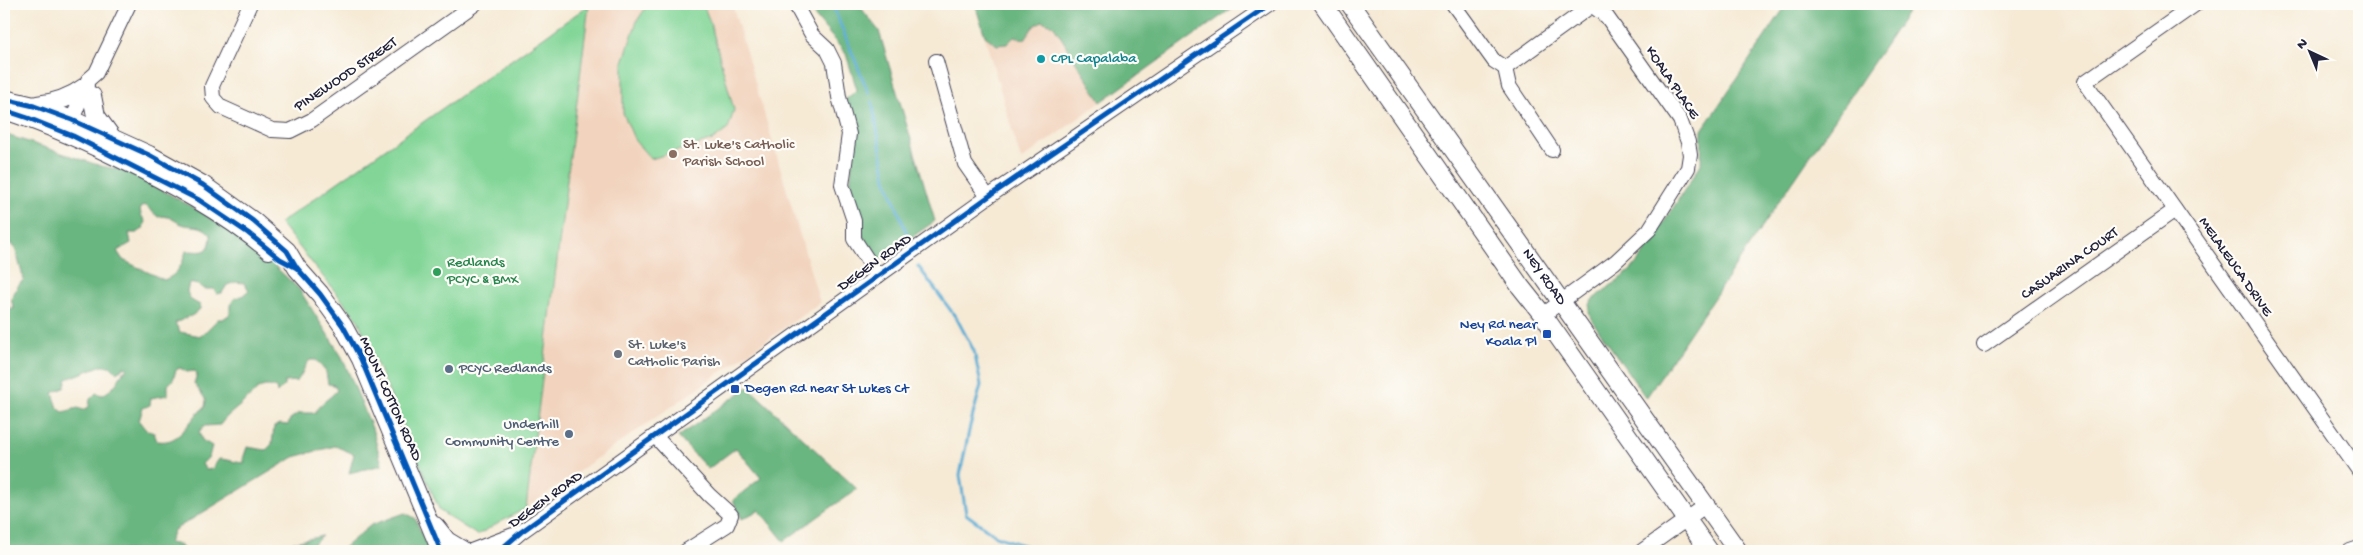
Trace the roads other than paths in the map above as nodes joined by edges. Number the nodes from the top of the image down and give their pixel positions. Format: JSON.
{"nodes":[{"id":1,"x":128,"y":4,"type":"edge"},
{"id":2,"x":250,"y":4,"type":"edge"},
{"id":3,"x":475,"y":4,"type":"edge"},
{"id":4,"x":795,"y":4,"type":"edge"},
{"id":5,"x":1270,"y":4,"type":"edge"},
{"id":6,"x":1323,"y":4,"type":"edge"},
{"id":7,"x":1350,"y":4,"type":"edge"},
{"id":8,"x":1453,"y":4,"type":"edge"},
{"id":9,"x":2196,"y":4,"type":"edge"},
{"id":10,"x":1590,"y":5,"type":"edge"},
{"id":11,"x":936,"y":61,"type":"dead end"},
{"id":12,"x":1505,"y":68,"type":"junction"},
{"id":13,"x":91,"y":85,"type":"junction"},
{"id":14,"x":4,"y":99,"type":"edge"},
{"id":15,"x":34,"y":106,"type":"junction"},
{"id":16,"x":4,"y":110,"type":"edge"},
{"id":17,"x":73,"y":128,"type":"junction"},
{"id":18,"x":111,"y":136,"type":"junction"},
{"id":19,"x":1552,"y":150,"type":"dead end"},
{"id":20,"x":988,"y":197,"type":"junction"},
{"id":21,"x":2175,"y":210,"type":"junction"},
{"id":22,"x":297,"y":268,"type":"junction"},
{"id":23,"x":878,"y":276,"type":"junction"},
{"id":24,"x":1560,"y":302,"type":"junction"},
{"id":25,"x":1542,"y":314,"type":"junction"},
{"id":26,"x":1984,"y":345,"type":"dead end"},
{"id":27,"x":655,"y":436,"type":"junction"},
{"id":28,"x":2359,"y":471,"type":"edge"},
{"id":29,"x":1705,"y":506,"type":"junction"},
{"id":30,"x":430,"y":520,"type":"junction"},
{"id":31,"x":1687,"y":520,"type":"junction"},
{"id":32,"x":521,"y":532,"type":"junction"},
{"id":33,"x":2359,"y":548,"type":"edge"},
{"id":34,"x":441,"y":551,"type":"edge"},
{"id":35,"x":466,"y":551,"type":"edge"},
{"id":36,"x":499,"y":551,"type":"edge"},
{"id":37,"x":686,"y":551,"type":"edge"},
{"id":38,"x":1642,"y":551,"type":"edge"},
{"id":39,"x":1709,"y":551,"type":"edge"},
{"id":40,"x":1738,"y":551,"type":"edge"},
{"id":41,"x":2350,"y":551,"type":"edge"}],
"edges":[{"from":1,"to":13,"type":"street"},
{"from":2,"to":3,"type":"street","name":"PINEWOOD STREET"},
{"from":4,"to":23,"type":"street"},
{"from":5,"to":20,"type":"street","name":"DEGEN ROAD"},
{"from":6,"to":25,"type":"main road","name":"NEY ROAD"},
{"from":7,"to":24,"type":"main road","name":"NEY ROAD"},
{"from":8,"to":12,"type":"street"},
{"from":9,"to":21,"type":"street","name":"MELALEUCA DRIVE"},
{"from":10,"to":12,"type":"street"},
{"from":10,"to":24,"type":"street","name":"KOALA PLACE"},
{"from":11,"to":20,"type":"street"},
{"from":12,"to":19,"type":"street"},
{"from":13,"to":15,"type":"main road"},
{"from":13,"to":17,"type":"street"},
{"from":13,"to":18,"type":"main road"},
{"from":14,"to":15,"type":"main road","name":"MOUNT COTTON ROAD"},
{"from":15,"to":17,"type":"main road","name":"MOUNT COTTON ROAD"},
{"from":16,"to":17,"type":"main road","name":"MOUNT COTTON ROAD"},
{"from":17,"to":18,"type":"main road","name":"MOUNT COTTON ROAD"},
{"from":17,"to":22,"type":"main road","name":"MOUNT COTTON ROAD"},
{"from":18,"to":22,"type":"main road","name":"MOUNT COTTON ROAD"},
{"from":20,"to":23,"type":"street","name":"DEGEN ROAD"},
{"from":21,"to":26,"type":"street","name":"CASUARINA COURT"},
{"from":21,"to":28,"type":"street","name":"MELALEUCA DRIVE"},
{"from":22,"to":30,"type":"main road","name":"MOUNT COTTON ROAD"},
{"from":23,"to":27,"type":"street","name":"DEGEN ROAD"},
{"from":24,"to":25,"type":"street","name":"KOALA PLACE"},
{"from":24,"to":29,"type":"main road","name":"NEY ROAD"},
{"from":25,"to":31,"type":"main road","name":"NEY ROAD"},
{"from":27,"to":32,"type":"street","name":"DEGEN ROAD"},
{"from":27,"to":37,"type":"street"},
{"from":29,"to":31,"type":"street"},
{"from":29,"to":40,"type":"main road","name":"NEY ROAD"},
{"from":30,"to":34,"type":"main road","name":"MOUNT COTTON ROAD"},
{"from":30,"to":35,"type":"main road","name":"MOUNT COTTON ROAD"},
{"from":31,"to":38,"type":"street"},
{"from":31,"to":39,"type":"main road","name":"NEY ROAD"},
{"from":32,"to":35,"type":"street","name":"DEGEN ROAD"},
{"from":32,"to":36,"type":"street","name":"DEGEN ROAD"},
{"from":33,"to":41,"type":"street"}]}
